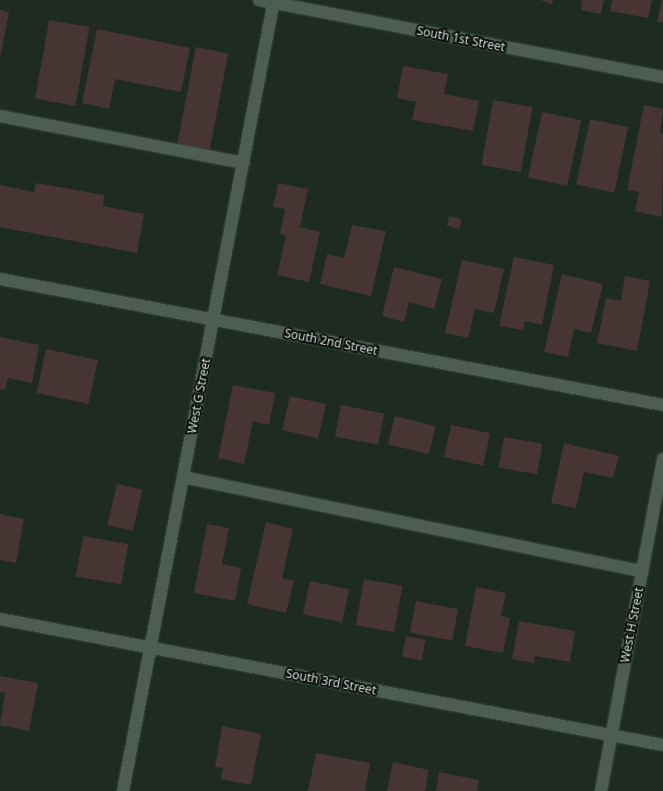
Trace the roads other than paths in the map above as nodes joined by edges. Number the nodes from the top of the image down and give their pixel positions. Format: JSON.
{"nodes":[{"id":1,"x":259,"y":0,"type":"edge"},
{"id":2,"x":274,"y":2,"type":"edge"},
{"id":3,"x":663,"y":77,"type":"edge"},
{"id":4,"x":0,"y":116,"type":"edge"},
{"id":5,"x":243,"y":163,"type":"junction"},
{"id":6,"x":0,"y":279,"type":"edge"},
{"id":7,"x":213,"y":320,"type":"junction"},
{"id":8,"x":663,"y":405,"type":"edge"},
{"id":9,"x":663,"y":459,"type":"edge"},
{"id":10,"x":183,"y":477,"type":"junction"},
{"id":11,"x":642,"y":571,"type":"junction"},
{"id":12,"x":0,"y":619,"type":"edge"},
{"id":13,"x":150,"y":648,"type":"junction"},
{"id":14,"x":612,"y":735,"type":"junction"},
{"id":15,"x":663,"y":744,"type":"edge"},
{"id":16,"x":123,"y":791,"type":"edge"},
{"id":17,"x":601,"y":791,"type":"edge"}],
"edges":[{"from":1,"to":2,"type":"street","name":"South 1st Street"},
{"from":2,"to":3,"type":"street","name":"South 1st Street"},
{"from":2,"to":5,"type":"street","name":"West G Street"},
{"from":4,"to":5,"type":"street"},
{"from":5,"to":7,"type":"street","name":"West G Street"},
{"from":6,"to":7,"type":"street","name":"South 2nd Street"},
{"from":7,"to":8,"type":"street","name":"South 2nd Street"},
{"from":7,"to":10,"type":"street","name":"West G Street"},
{"from":9,"to":11,"type":"street","name":"West H Street"},
{"from":10,"to":11,"type":"street"},
{"from":10,"to":13,"type":"street","name":"West G Street"},
{"from":11,"to":14,"type":"street","name":"West H Street"},
{"from":12,"to":13,"type":"street","name":"South 3rd Street"},
{"from":13,"to":14,"type":"street","name":"South 3rd Street"},
{"from":13,"to":16,"type":"street","name":"West G Street"},
{"from":14,"to":15,"type":"street","name":"South 3rd Street"},
{"from":14,"to":17,"type":"street","name":"West H Street"}]}
